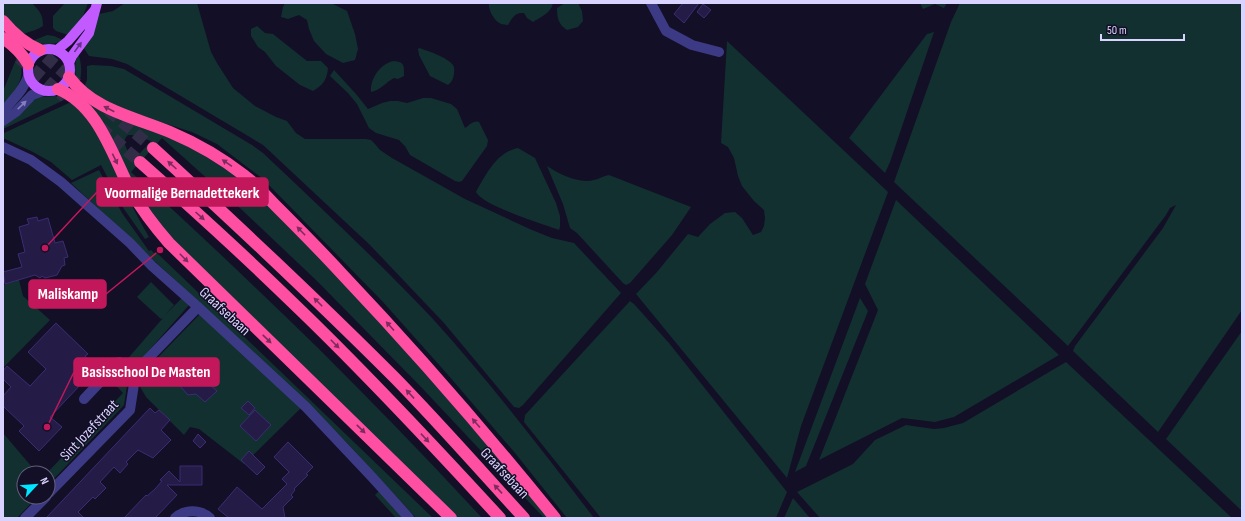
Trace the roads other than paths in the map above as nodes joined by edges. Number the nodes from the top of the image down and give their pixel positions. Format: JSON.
{"nodes":[{"id":1,"x":651,"y":3,"type":"edge"},
{"id":2,"x":95,"y":7,"type":"edge"},
{"id":3,"x":3,"y":21,"type":"edge"},
{"id":4,"x":3,"y":38,"type":"edge"},
{"id":5,"x":40,"y":50,"type":"junction"},
{"id":6,"x":56,"y":50,"type":"junction"},
{"id":7,"x":719,"y":52,"type":"dead end"},
{"id":8,"x":69,"y":63,"type":"junction"},
{"id":9,"x":28,"y":64,"type":"junction"},
{"id":10,"x":28,"y":76,"type":"junction"},
{"id":11,"x":69,"y":77,"type":"junction"},
{"id":12,"x":58,"y":89,"type":"junction"},
{"id":13,"x":43,"y":90,"type":"junction"},
{"id":14,"x":3,"y":113,"type":"edge"},
{"id":15,"x":3,"y":121,"type":"edge"},
{"id":16,"x":3,"y":146,"type":"edge"},
{"id":17,"x":153,"y":148,"type":"tunnel mouth"},
{"id":18,"x":140,"y":162,"type":"tunnel mouth"},
{"id":19,"x":198,"y":307,"type":"junction"},
{"id":20,"x":119,"y":362,"type":"dead end"},
{"id":21,"x":84,"y":399,"type":"dead end"},
{"id":22,"x":56,"y":486,"type":"edge"},
{"id":23,"x":38,"y":505,"type":"edge"},
{"id":24,"x":25,"y":518,"type":"edge"},
{"id":25,"x":176,"y":518,"type":"edge"},
{"id":26,"x":210,"y":518,"type":"edge"},
{"id":27,"x":409,"y":518,"type":"edge"},
{"id":28,"x":452,"y":518,"type":"edge"},
{"id":29,"x":500,"y":518,"type":"edge"},
{"id":30,"x":524,"y":518,"type":"edge"},
{"id":31,"x":555,"y":518,"type":"edge"}],
"edges":[{"from":1,"to":7,"type":"street"},
{"from":2,"to":6,"type":"main road"},
{"from":8,"to":2,"type":"main road","one_way":true},
{"from":3,"to":5,"type":"highway"},
{"from":4,"to":9,"type":"highway"},
{"from":5,"to":6,"type":"main road"},
{"from":5,"to":9,"type":"main road"},
{"from":6,"to":8,"type":"main road"},
{"from":8,"to":11,"type":"main road"},
{"from":9,"to":10,"type":"main road"},
{"from":10,"to":13,"type":"main road"},
{"from":10,"to":14,"type":"street"},
{"from":11,"to":12,"type":"main road"},
{"from":31,"to":11,"type":"highway","one_way":true},
{"from":12,"to":13,"type":"main road"},
{"from":12,"to":28,"type":"highway","one_way":true},
{"from":15,"to":13,"type":"street","one_way":true},
{"from":16,"to":19,"type":"street","name":"Graafsebaan"},
{"from":30,"to":17,"type":"highway","name":"Graafsebaan","one_way":true},
{"from":18,"to":29,"type":"highway","one_way":true},
{"from":19,"to":22,"type":"street","name":"Sint Jozefstraat"},
{"from":19,"to":27,"type":"street","name":"Graafsebaan"},
{"from":20,"to":21,"type":"street"},
{"from":23,"to":24,"type":"street"},
{"from":25,"to":26,"type":"street"}]}
